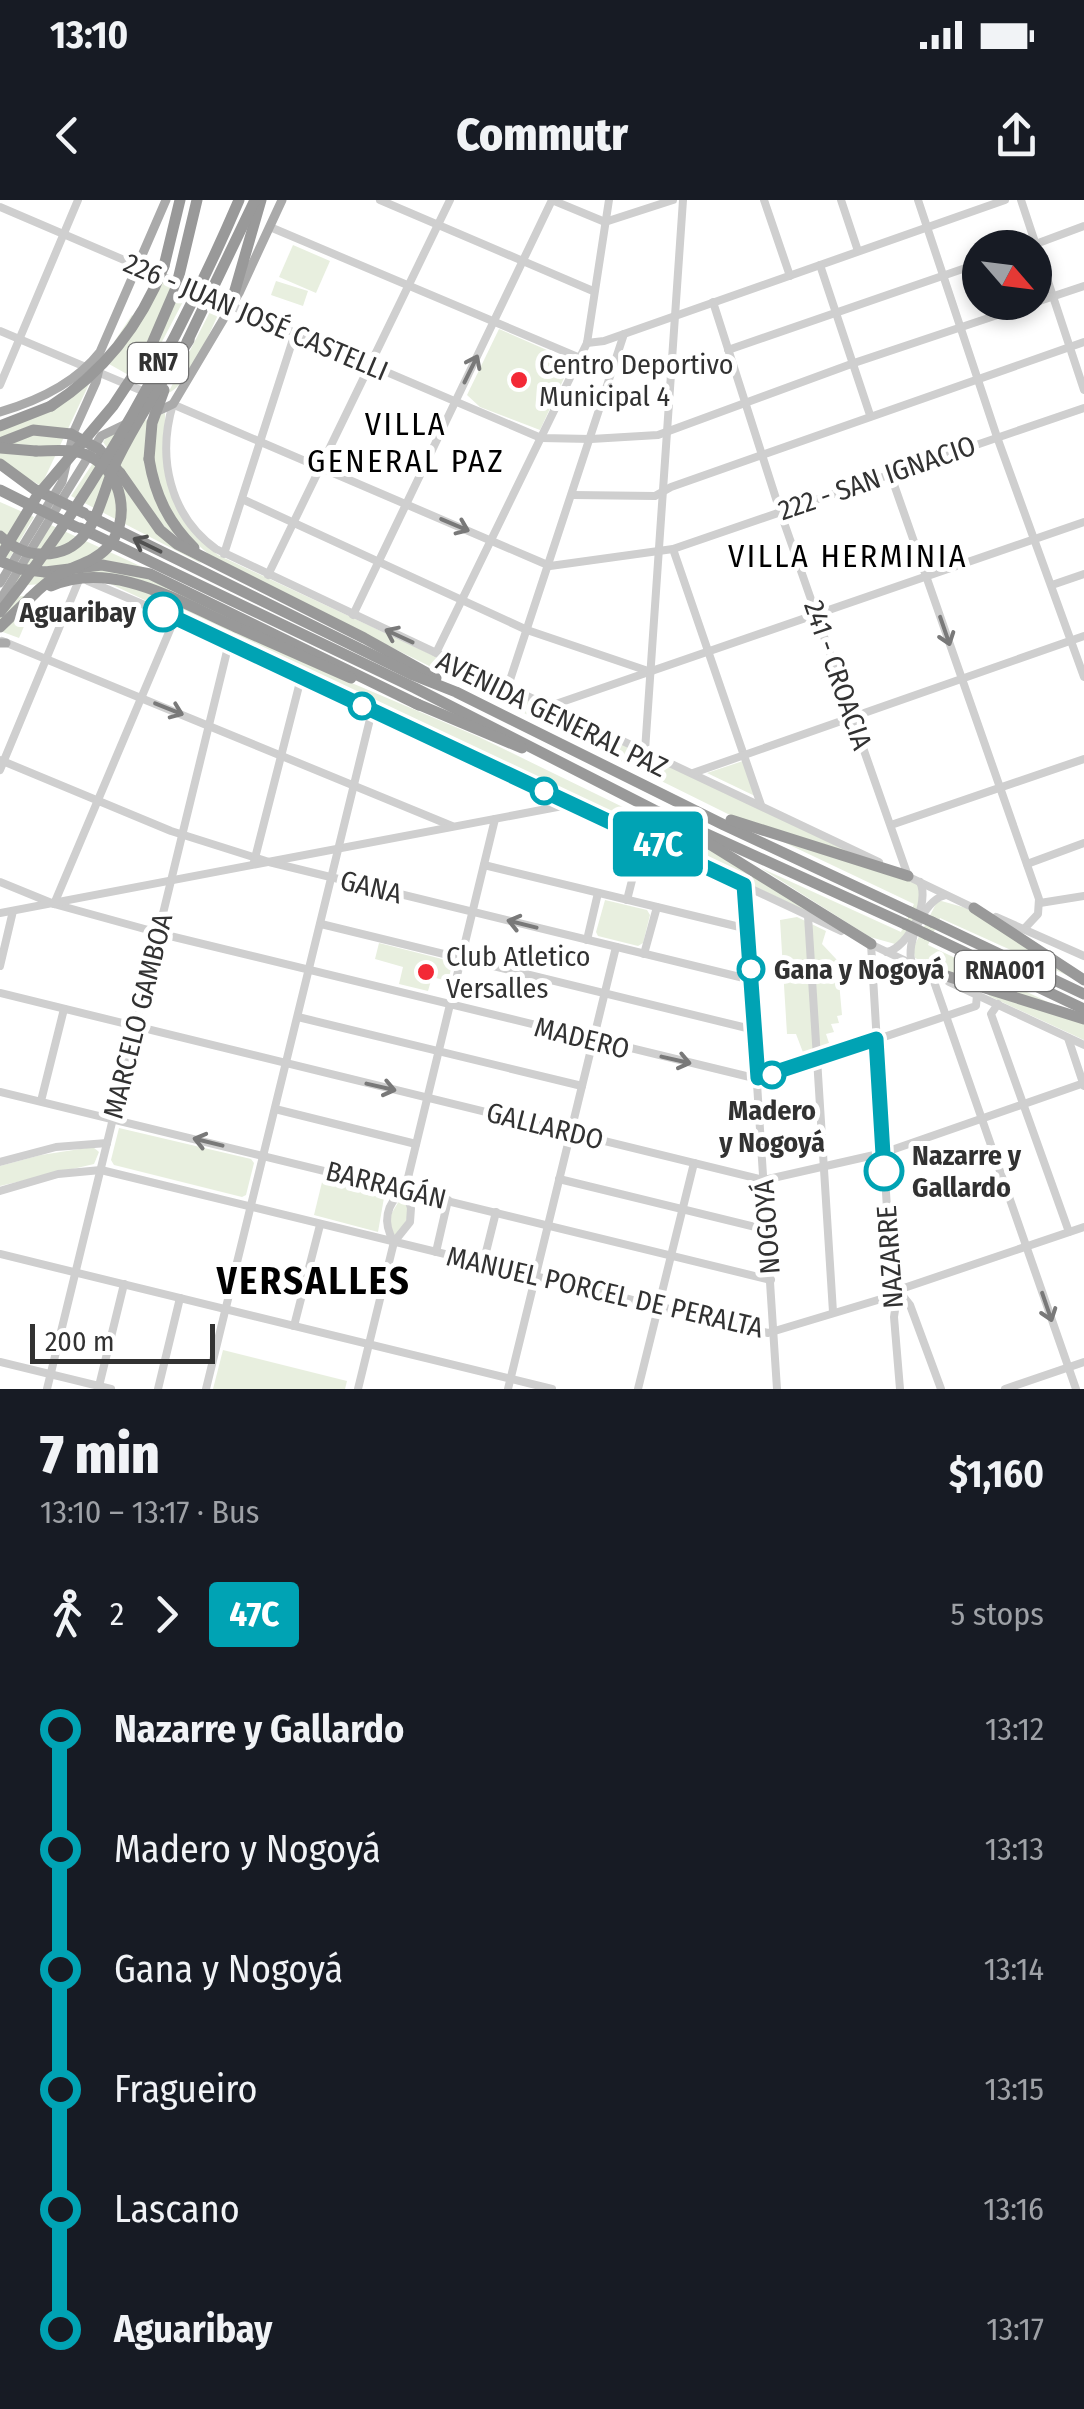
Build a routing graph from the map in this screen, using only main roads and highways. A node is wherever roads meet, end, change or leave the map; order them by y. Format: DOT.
graph roads {
  1 [pos="166,200"];
  2 [pos="180,200"];
  3 [pos="198,200"];
  4 [pos="238,200"];
  5 [pos="258,200"];
  6 [pos="282,200"];
  7 [pos="231,304"];
  8 [pos="189,340"];
  9 [pos="100,352"];
  10 [pos="0,412"];
  11 [pos="4,424"];
  12 [pos="0,446"];
  13 [pos="0,464"];
  14 [pos="0,474"];
  15 [pos="0,494"];
  16 [pos="32,496"];
  17 [pos="71,523"];
  18 [pos="0,536"];
  19 [pos="0,559"];
  20 [pos="208,561"];
  21 [pos="0,583"];
  22 [pos="1,596"];
  23 [pos="30,598"];
  24 [pos="0,612"];
  25 [pos="0,626"];
  26 [pos="456,692"];
  27 [pos="419,704"];
  28 [pos="536,752"];
  29 [pos="667,796"];
  30 [pos="654,810"];
  31 [pos="914,879"];
  32 [pos="974,908"];
  33 [pos="907,918"];
  34 [pos="929,928"];
  35 [pos="871,944"];
  36 [pos="922,969"];
  37 [pos="1084,980"];
  38 [pos="1084,994"];
  39 [pos="1084,1008"];
  40 [pos="1084,1020"];
  1 -- 9 [label="main road"];
  2 -- 11 [label="highway, bridge"];
  3 -- 16 [label="highway, RN7, bridge"];
  4 -- 17 [label="highway, RN7, bridge"];
  5 -- 7 [label="highway"];
  5 -- 8 [label="highway, bridge"];
  6 -- 7 [label="main road"];
  7 -- 22 [label="main road"];
  8 -- 18 [label="highway, bridge"];
  8 -- 20 [label="highway, bridge"];
  9 -- 10 [label="main road"];
  9 -- 21 [label="main road"];
  12 -- 20 [label="highway, bridge"];
  12 -- 23 [label="highway, bridge"];
  13 -- 16 [label="highway"];
  14 -- 16 [label="highway, AVENIDA GENERAL PAZ / RNA001"];
  15 -- 16 [label="highway"];
  16 -- 17 [label="highway, AVENIDA GENERAL PAZ / RNA001, bridge"];
  16 -- 19 [label="highway, bridge"];
  26 -- 16 [label="highway, AVENIDA GENERAL PAZ / RNA001, one-way, bridge"];
  17 -- 24 [label="highway, bridge"];
  17 -- 28 [label="highway, AVENIDA GENERAL PAZ / RNA001"];
  19 -- 27 [label="highway, bridge"];
  20 -- 26 [label="highway"];
  23 -- 25 [label="highway"];
  23 -- 27 [label="highway, bridge"];
  26 -- 29 [label="highway, AVENIDA GENERAL PAZ / RNA001"];
  27 -- 28 [label="highway"];
  28 -- 30 [label="highway, AVENIDA GENERAL PAZ / RNA001"];
  29 -- 31 [label="highway"];
  29 -- 33 [label="highway, AVENIDA GENERAL PAZ / RNA001"];
  30 -- 33 [label="highway, AVENIDA GENERAL PAZ / RNA001"];
  30 -- 35 [label="highway"];
  32 -- 37 [label="highway"];
  33 -- 34 [label="highway, AVENIDA GENERAL PAZ / RNA001, bridge"];
  34 -- 38 [label="highway, AVENIDA GENERAL PAZ / RNA001"];
  34 -- 39 [label="highway, AVENIDA GENERAL PAZ / RNA001"];
  36 -- 40 [label="highway"];
}
